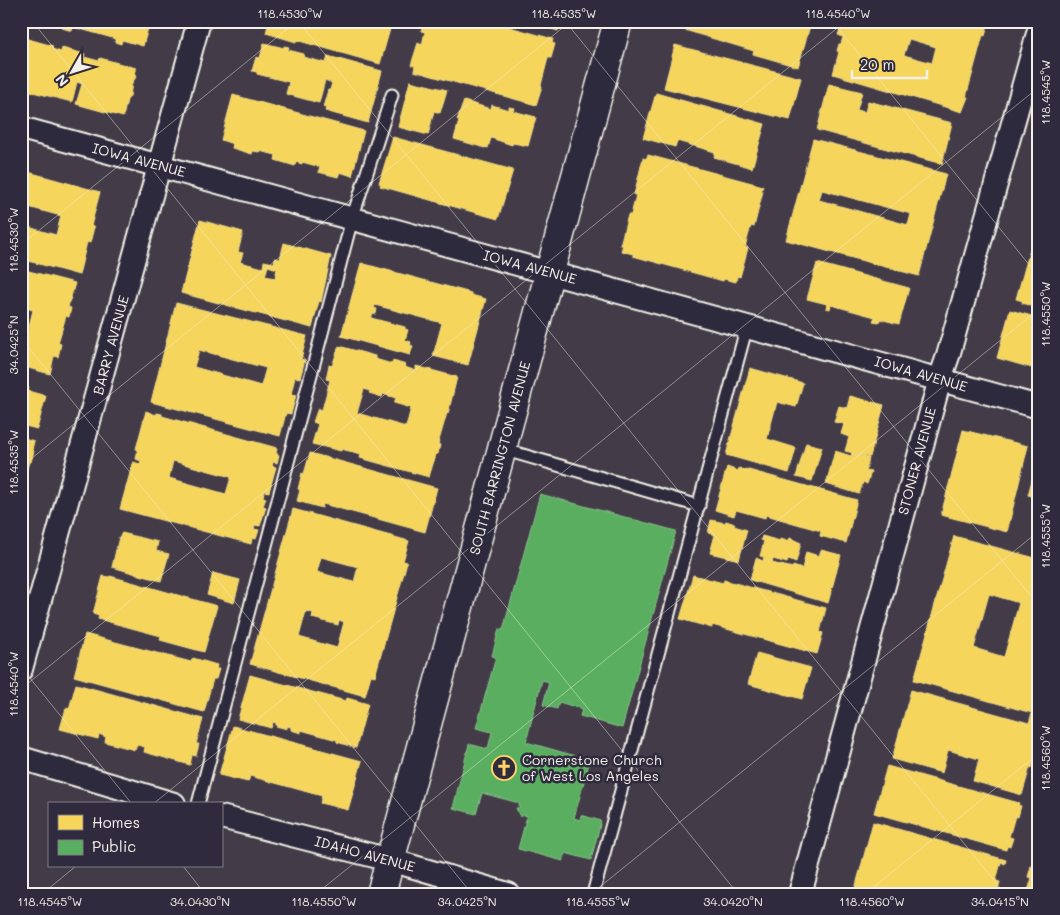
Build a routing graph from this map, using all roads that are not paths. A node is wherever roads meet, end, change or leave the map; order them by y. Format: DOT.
graph roads {
  1 [pos="200,21"];
  2 [pos="618,21"];
  3 [pos="1039,30"];
  4 [pos="392,95"];
  5 [pos="21,128"];
  6 [pos="160,166"];
  7 [pos="352,219"];
  8 [pos="550,273"];
  9 [pos="747,326"];
  10 [pos="940,379"];
  11 [pos="1039,407"];
  12 [pos="502,449"];
  13 [pos="699,506"];
  14 [pos="21,669"];
  15 [pos="21,758"];
  16 [pos="167,802"];
  17 [pos="199,802"];
  18 [pos="222,817"];
  19 [pos="390,860"];
  20 [pos="381,894"];
  21 [pos="508,894"];
  22 [pos="592,894"];
  23 [pos="800,894"];
  1 -- 6 [label="street, BARRY AVENUE"];
  2 -- 8 [label="street, SOUTH BARRINGTON AVENUE"];
  3 -- 10 [label="street, STONER AVENUE"];
  4 -- 7 [label="lane"];
  5 -- 6 [label="street, IOWA AVENUE"];
  6 -- 7 [label="street, IOWA AVENUE"];
  6 -- 14 [label="street, BARRY AVENUE"];
  7 -- 8 [label="street, IOWA AVENUE"];
  7 -- 17 [label="lane"];
  8 -- 9 [label="street, IOWA AVENUE"];
  8 -- 12 [label="street, SOUTH BARRINGTON AVENUE"];
  9 -- 10 [label="street, IOWA AVENUE"];
  9 -- 13 [label="lane"];
  10 -- 11 [label="street, IOWA AVENUE"];
  10 -- 23 [label="street, STONER AVENUE"];
  12 -- 13 [label="lane"];
  12 -- 19 [label="street, SOUTH BARRINGTON AVENUE"];
  13 -- 22 [label="lane"];
  15 -- 16 [label="street"];
  18 -- 19 [label="street, IDAHO AVENUE"];
  19 -- 20 [label="street, SOUTH BARRINGTON AVENUE"];
  19 -- 21 [label="street, IDAHO AVENUE"];
}
